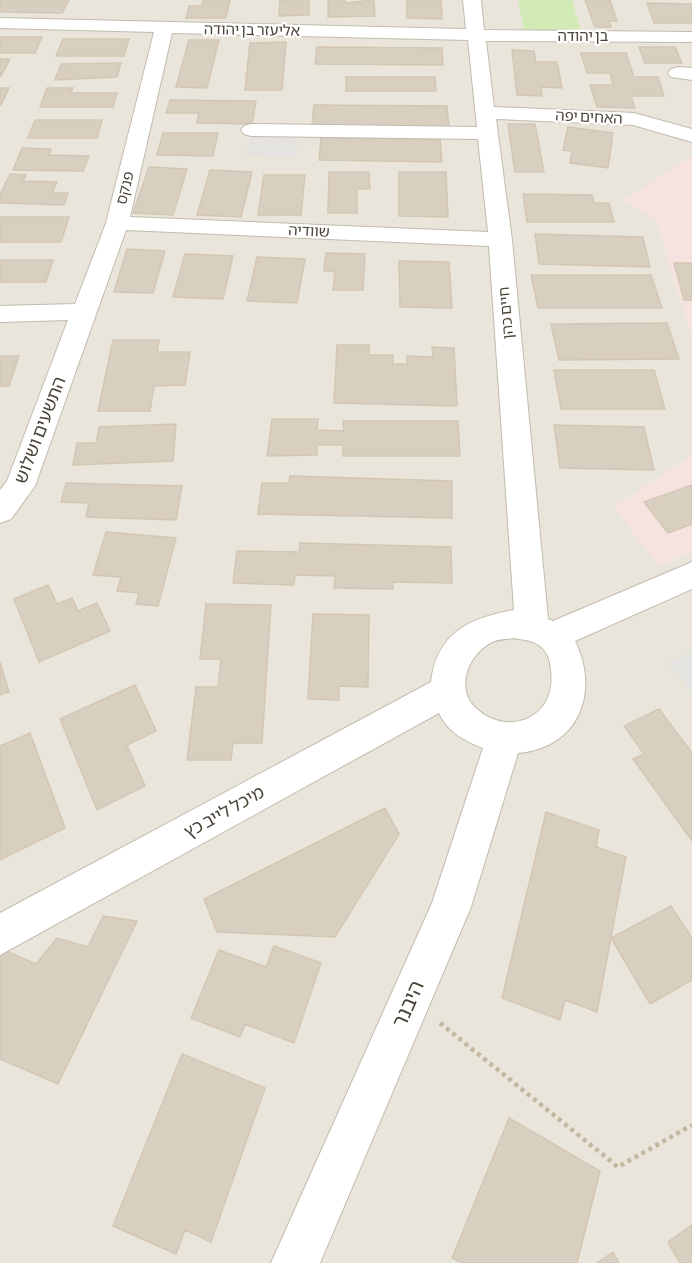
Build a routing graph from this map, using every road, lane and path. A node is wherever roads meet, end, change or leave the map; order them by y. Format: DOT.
graph roads {
  1 [pos="472,0"];
  2 [pos="90,8"];
  3 [pos="260,10"];
  4 [pos="0,23"];
  5 [pos="81,25"];
  6 [pos="164,29"];
  7 [pos="258,29"];
  8 [pos="475,35"];
  9 [pos="692,37"];
  10 [pos="486,123"];
  11 [pos="251,130"];
  12 [pos="692,136"];
  13 [pos="117,223"];
  14 [pos="500,240"];
  15 [pos="85,312"];
  16 [pos="0,314"];
  17 [pos="73,344"];
  18 [pos="0,511"];
  19 [pos="692,575"];
  20 [pos="542,632"];
  21 [pos="449,690"];
  22 [pos="504,739"];
  23 [pos="0,935"];
  24 [pos="410,1000"];
  25 [pos="692,1125"];
  26 [pos="295,1263"];
  1 -- 8 [label="street, חיים כהן"];
  2 -- 5 [label="street"];
  3 -- 7 [label="street"];
  4 -- 5 [label="street, אליעזר בן יהודה"];
  5 -- 6 [label="street, אליעזר בן יהודה"];
  6 -- 7 [label="street, אליעזר בן יהודה"];
  6 -- 13 [label="street, פנקס"];
  7 -- 8 [label="street, אליעזר בן יהודה"];
  8 -- 9 [label="street, בן יהודה"];
  8 -- 10 [label="street, חיים כהן"];
  10 -- 11 [label="street, האחים יפה"];
  10 -- 12 [label="street, האחים יפה"];
  10 -- 14 [label="street, חיים כהן"];
  13 -- 14 [label="street, שוודיה"];
  13 -- 15 [label="street, פנקס"];
  14 -- 20 [label="street, חיים כהן"];
  15 -- 16 [label="street"];
  15 -- 17 [label="street, פנקס"];
  17 -- 18 [label="street, התשעים ושלוש"];
  19 -- 20 [label="street"];
  20 -- 21 [label="street"];
  20 -- 22 [label="street"];
  21 -- 22 [label="street"];
  21 -- 23 [label="street, מיכל לייב כץ"];
  22 -- 24 [label="street, היבנר"];
  24 -- 25 [label="path"];
  24 -- 26 [label="street, היבנר"];
}
